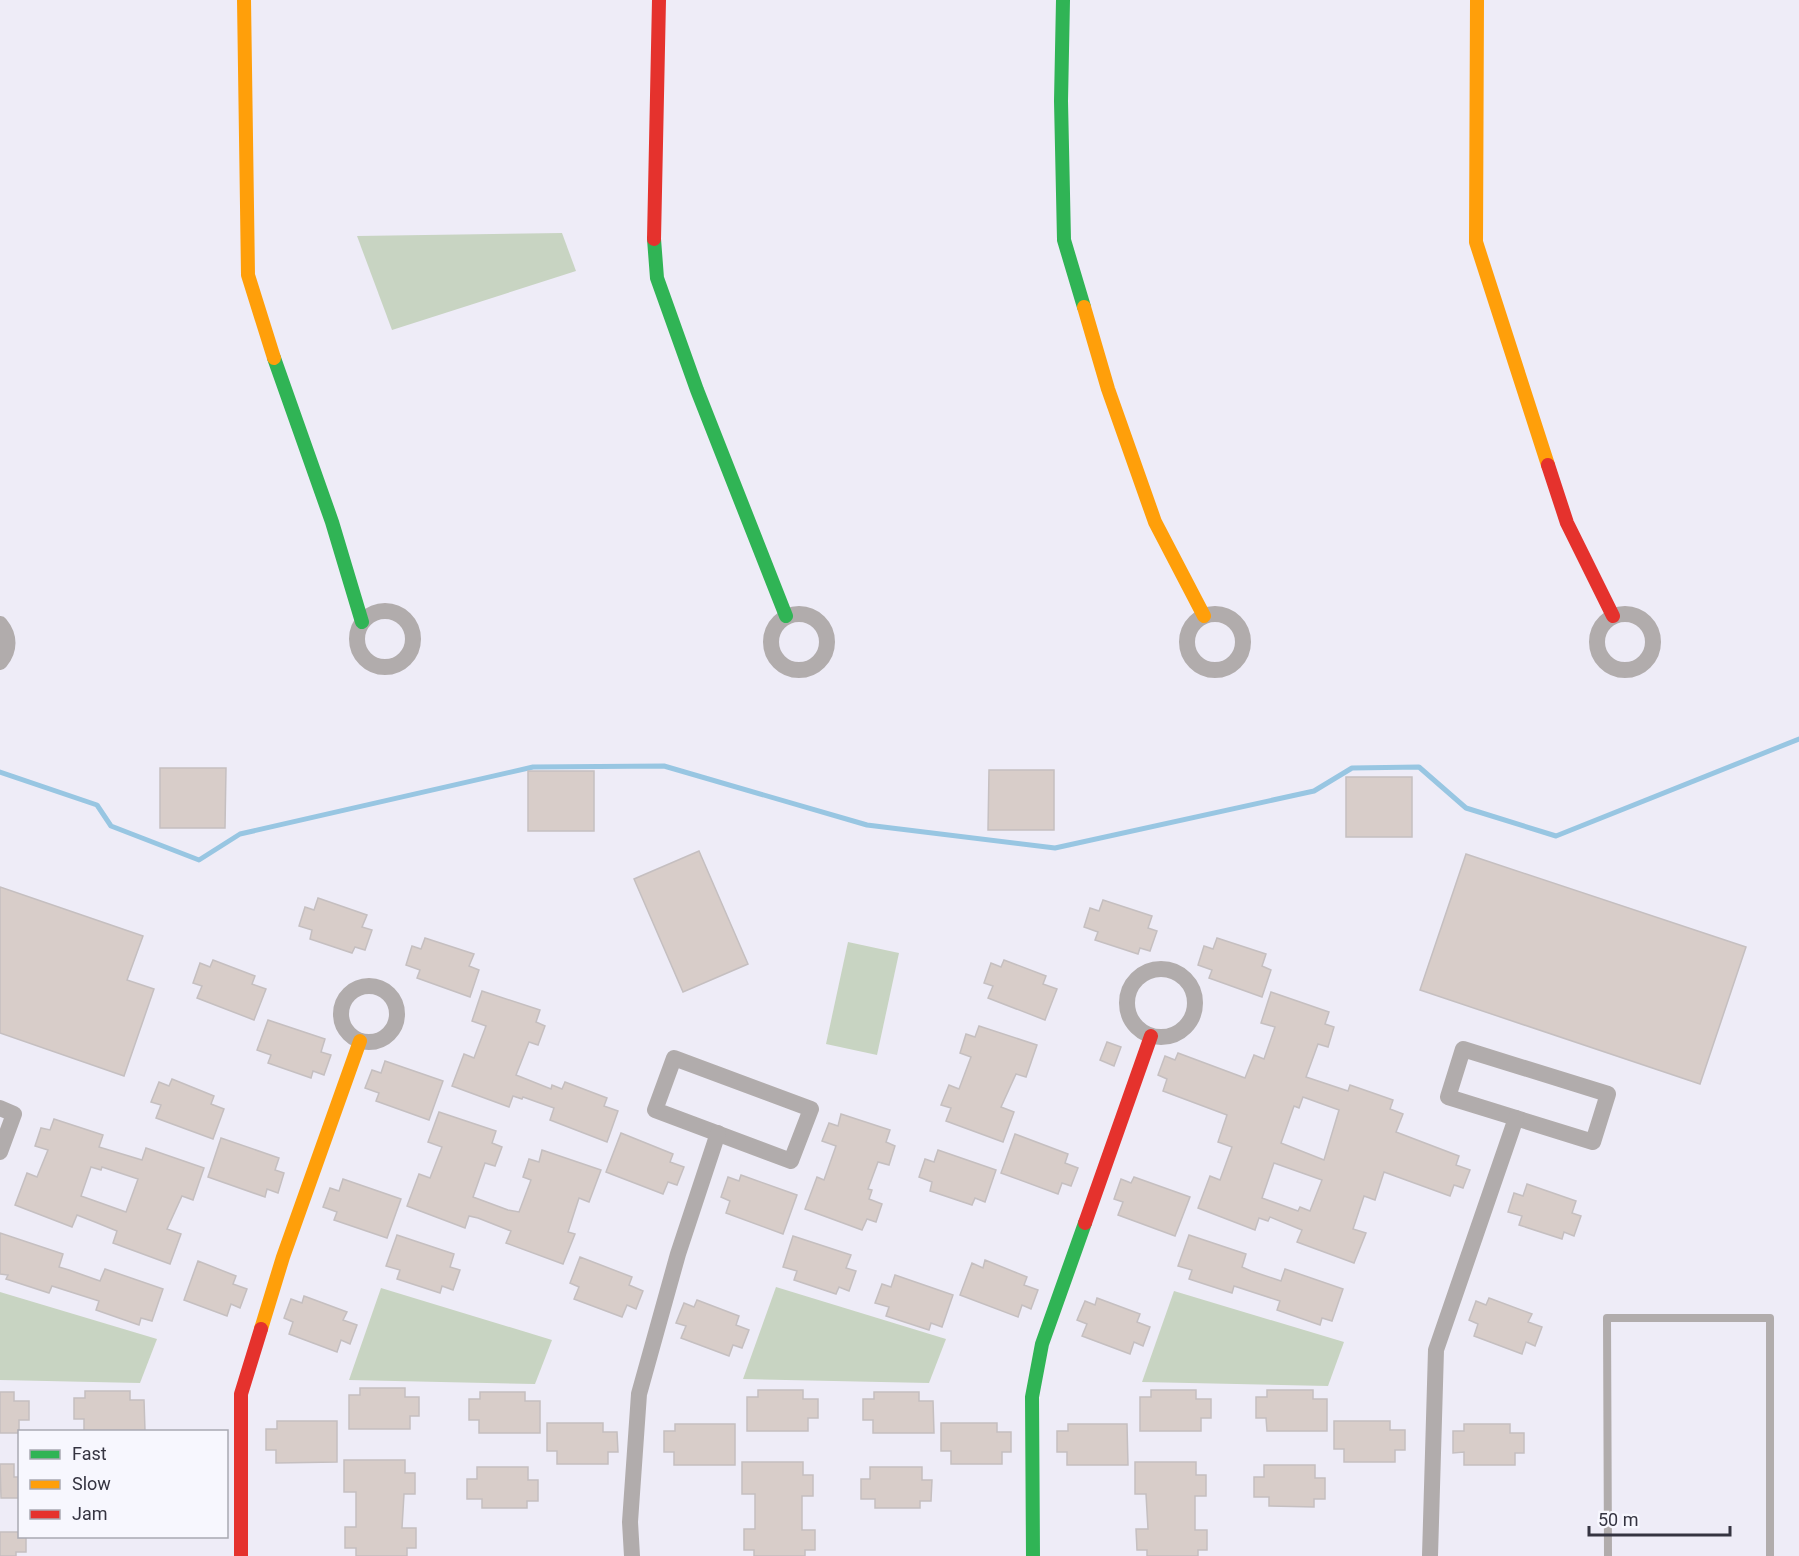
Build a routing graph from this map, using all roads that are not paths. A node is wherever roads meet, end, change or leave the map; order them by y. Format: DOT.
graph roads {
  1 [pos="244,0"];
  2 [pos="659,0"];
  3 [pos="1063,0"];
  4 [pos="1477,0"];
  5 [pos="786,616"];
  6 [pos="1204,616"];
  7 [pos="1613,616"];
  8 [pos="362,622"];
  9 [pos="0,624"];
  10 [pos="0,662"];
  11 [pos="1151,1036"];
  12 [pos="360,1041"];
  13 [pos="0,1108"];
  14 [pos="1516,1118"];
  15 [pos="718,1133"];
  16 [pos="0,1152"];
  17 [pos="241,1556"];
  18 [pos="632,1556"];
  19 [pos="1033,1556"];
  20 [pos="1430,1556"];
  21 [pos="1608,1556"];
  22 [pos="1770,1556"];
  1 -- 8 [label="street"];
  2 -- 5 [label="street"];
  3 -- 6 [label="street"];
  4 -- 7 [label="street"];
  9 -- 10 [label="street"];
  11 -- 11 [label="street"];
  11 -- 19 [label="street"];
  12 -- 17 [label="street"];
  13 -- 16 [label="street"];
  14 -- 14 [label="street"];
  14 -- 20 [label="street"];
  15 -- 15 [label="street"];
  15 -- 18 [label="street"];
  21 -- 22 [label="lane"];
}
